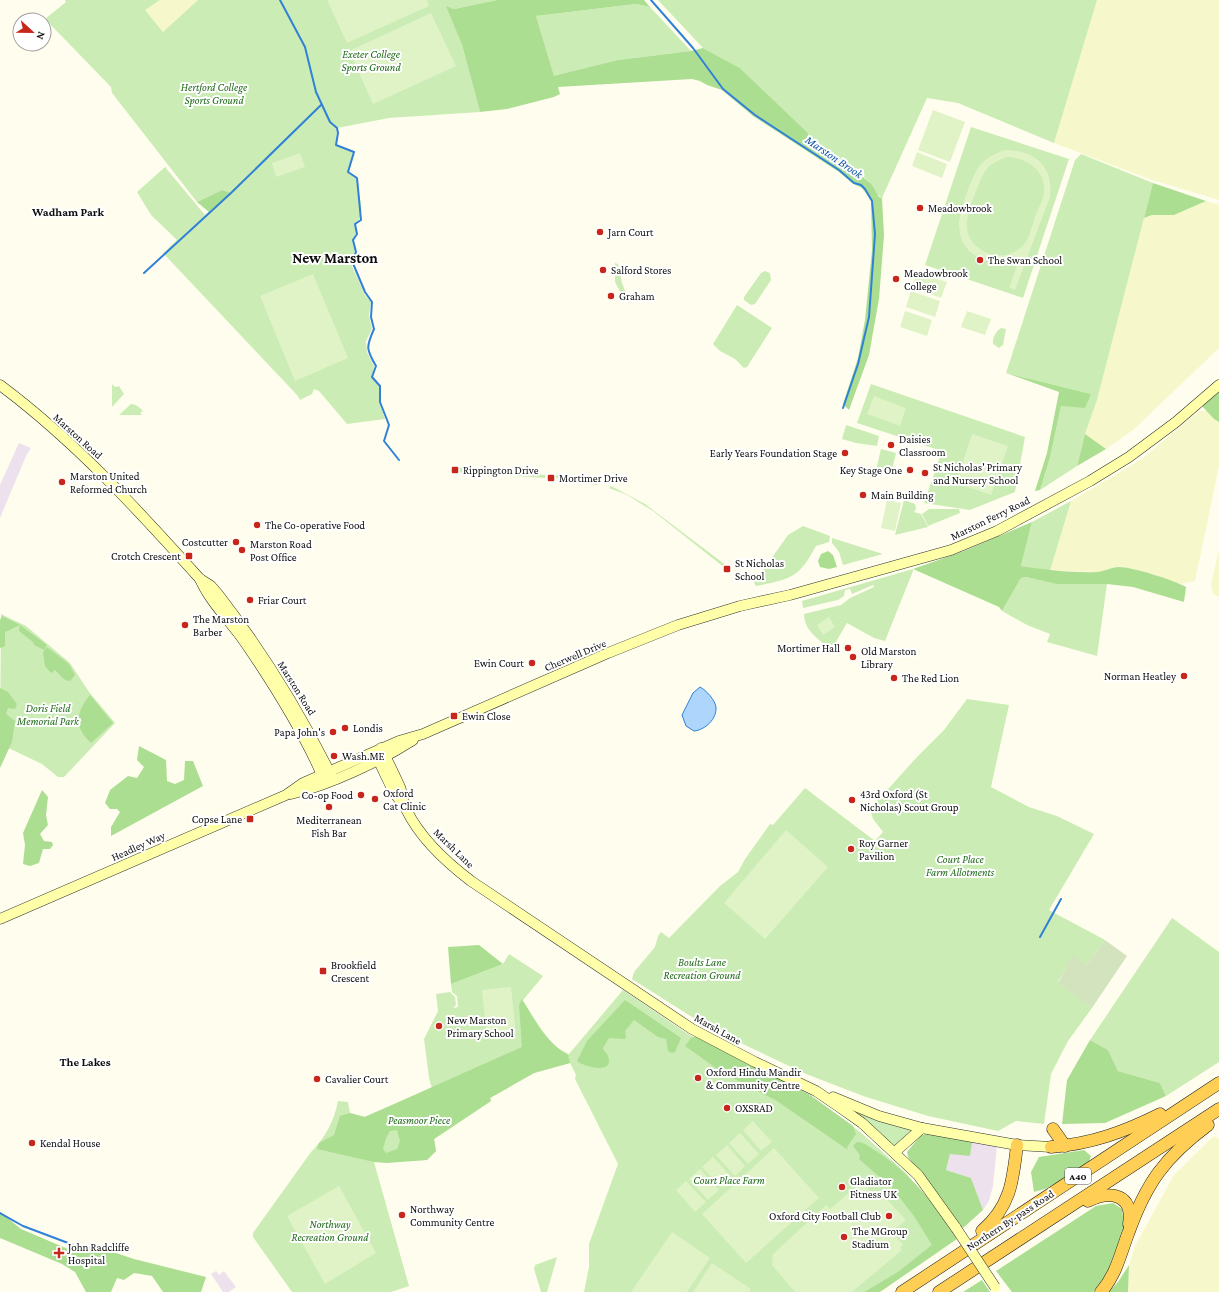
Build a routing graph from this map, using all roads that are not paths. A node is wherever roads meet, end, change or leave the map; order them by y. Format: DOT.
graph roads {
  1 [pos="0,385"];
  2 [pos="1219,385"];
  3 [pos="740,606"];
  4 [pos="423,734"];
  5 [pos="380,754"];
  6 [pos="329,777"];
  7 [pos="0,919"];
  8 [pos="1217,1084"];
  9 [pos="816,1091"];
  10 [pos="1219,1109"];
  11 [pos="1219,1118"];
  12 [pos="922,1128"];
  13 [pos="1053,1130"];
  14 [pos="1017,1145"];
  15 [pos="1065,1146"];
  16 [pos="1051,1147"];
  17 [pos="895,1152"];
  18 [pos="1051,1220"];
  19 [pos="1127,1235"];
  20 [pos="940,1266"];
  21 [pos="997,1289"];
  22 [pos="902,1292"];
  23 [pos="939,1292"];
  24 [pos="1101,1292"];
  1 -- 6 [label="main road, Marston Road"];
  2 -- 3 [label="main road, Marston Ferry Road"];
  3 -- 4 [label="main road, Cherwell Drive"];
  4 -- 5 [label="main road, Cherwell Drive"];
  4 -- 5 [label="main road, Cherwell Drive"];
  5 -- 6 [label="main road, Cherwell Drive"];
  5 -- 9 [label="main road, Marsh Lane"];
  6 -- 7 [label="main road, Headley Way"];
  8 -- 15 [label="highway"];
  8 -- 20 [label="highway, Northern By-pass Road / A40"];
  9 -- 12 [label="main road"];
  9 -- 17 [label="main road, Marsh Lane"];
  10 -- 18 [label="highway, Northern By-pass Road / A40"];
  11 -- 19 [label="highway"];
  12 -- 14 [label="main road"];
  12 -- 17 [label="main road"];
  13 -- 15 [label="highway"];
  14 -- 16 [label="main road"];
  14 -- 20 [label="highway"];
  15 -- 16 [label="highway"];
  17 -- 21 [label="main road, Marsh Lane, bridge"];
  18 -- 19 [label="highway"];
  18 -- 23 [label="highway, Northern By-pass Road / A40"];
  19 -- 24 [label="highway"];
  20 -- 22 [label="highway, Northern By-pass Road / A40"];
}
